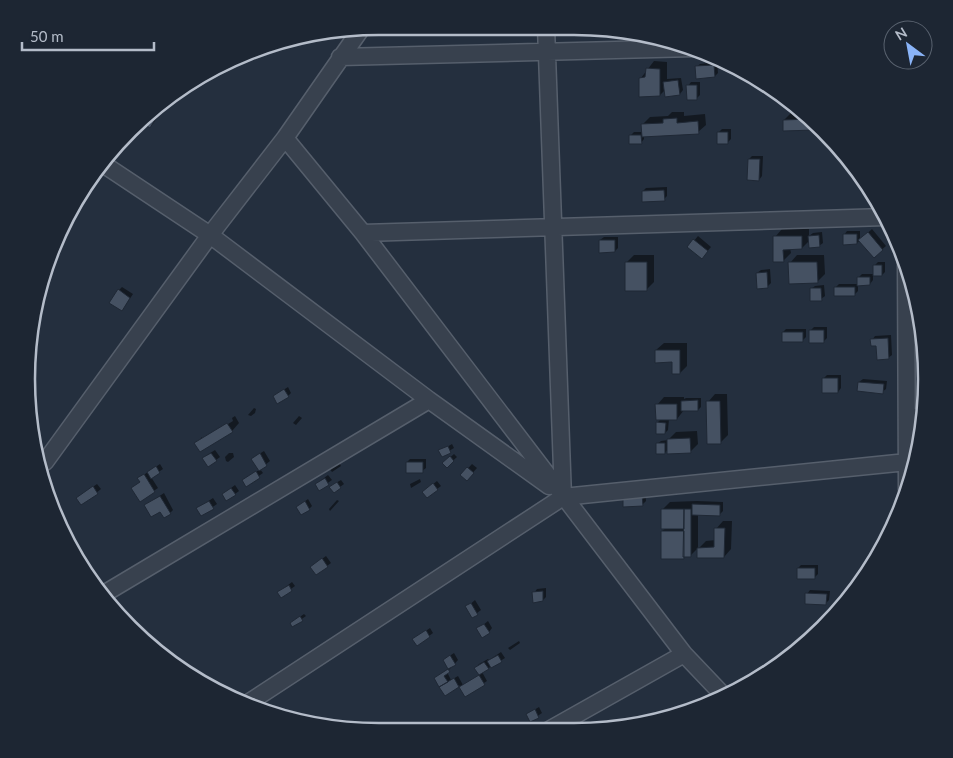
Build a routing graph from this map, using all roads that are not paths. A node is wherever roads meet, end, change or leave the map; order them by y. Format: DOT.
graph roads {
  1 [pos="547,35"];
  2 [pos="355,36"];
  3 [pos="669,49"];
  4 [pos="548,51"];
  5 [pos="340,56"];
  6 [pos="285,138"];
  7 [pos="108,167"];
  8 [pos="878,217"];
  9 [pos="552,226"];
  10 [pos="363,233"];
  11 [pos="210,235"];
  12 [pos="906,291"];
  13 [pos="429,400"];
  14 [pos="916,417"];
  15 [pos="907,418"];
  16 [pos="45,462"];
  17 [pos="907,462"];
  18 [pos="563,497"];
  19 [pos="108,591"];
  20 [pos="684,654"];
  21 [pos="719,691"];
  22 [pos="253,699"];
  23 [pos="562,723"];
  1 -- 4 [label="street"];
  2 -- 5 [label="street"];
  3 -- 4 [label="street"];
  4 -- 5 [label="street"];
  4 -- 9 [label="street"];
  5 -- 6 [label="street"];
  6 -- 10 [label="street"];
  6 -- 11 [label="street"];
  7 -- 11 [label="street"];
  8 -- 9 [label="street"];
  9 -- 10 [label="street"];
  9 -- 18 [label="street"];
  10 -- 18 [label="street"];
  11 -- 13 [label="street"];
  11 -- 16 [label="street"];
  12 -- 15 [label="street"];
  13 -- 18 [label="street"];
  13 -- 19 [label="street"];
  14 -- 15 [label="street"];
  15 -- 17 [label="street"];
  17 -- 18 [label="street"];
  18 -- 20 [label="street"];
  18 -- 22 [label="street"];
  20 -- 21 [label="street"];
  20 -- 23 [label="street"];
}
